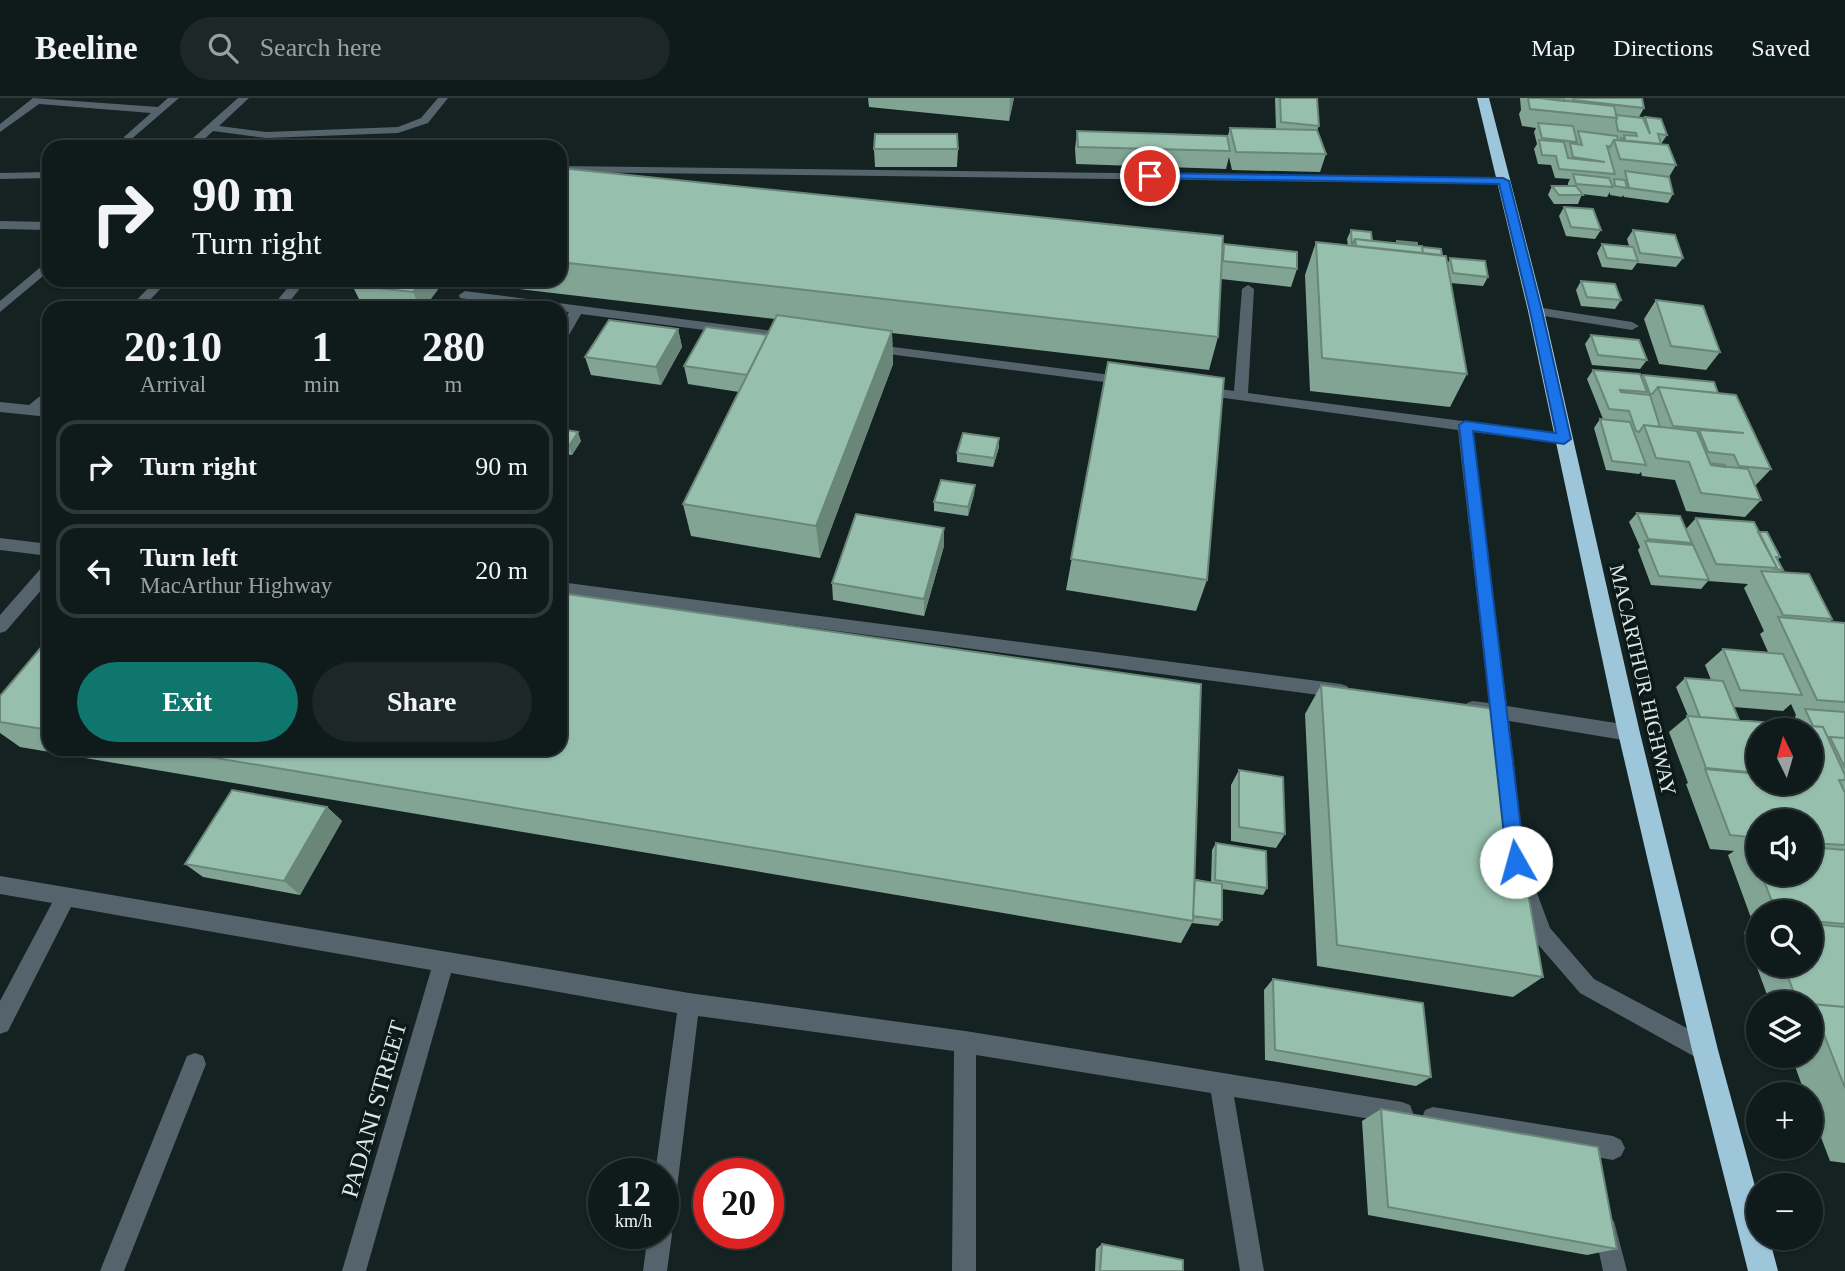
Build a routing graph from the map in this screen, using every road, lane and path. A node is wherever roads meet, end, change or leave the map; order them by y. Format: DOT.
graph roads {
  1 [pos="174,98"];
  2 [pos="244,98"];
  3 [pos="443,98"];
  4 [pos="1483,98"];
  5 [pos="38,99"];
  6 [pos="159,110"];
  7 [pos="211,128"];
  8 [pos="0,129"];
  9 [pos="128,139"];
  10 [pos="197,140"];
  11 [pos="567,169"];
  12 [pos="42,175"];
  13 [pos="0,176"];
  14 [pos="1503,181"];
  15 [pos="0,225"];
  16 [pos="42,226"];
  17 [pos="42,270"];
  18 [pos="156,287"];
  19 [pos="296,287"];
  20 [pos="1248,289"];
  21 [pos="465,295"];
  22 [pos="142,301"];
  23 [pos="283,301"];
  24 [pos="513,301"];
  25 [pos="0,308"];
  26 [pos="567,308"];
  27 [pos="577,309"];
  28 [pos="1536,311"];
  29 [pos="1632,326"];
  30 [pos="567,327"];
  31 [pos="799,338"];
  32 [pos="854,346"];
  33 [pos="1144,384"];
  34 [pos="1186,389"];
  35 [pos="1241,396"];
  36 [pos="42,401"];
  37 [pos="0,407"];
  38 [pos="32,411"];
  39 [pos="42,412"];
  40 [pos="1465,425"];
  41 [pos="1564,439"];
  42 [pos="0,544"];
  43 [pos="42,549"];
  44 [pos="42,578"];
  45 [pos="567,589"];
  46 [pos="0,626"];
  47 [pos="1361,694"];
  48 [pos="1457,706"];
  49 [pos="1499,712"];
  50 [pos="1629,733"];
  51 [pos="1508,794"];
  52 [pos="1516,862"];
  53 [pos="0,885"];
  54 [pos="66,897"];
  55 [pos="444,962"];
  56 [pos="689,1004"];
  57 [pos="0,1023"];
  58 [pos="965,1042"];
  59 [pos="1705,1050"];
  60 [pos="195,1064"];
  61 [pos="1221,1084"];
  62 [pos="1587,1143"];
  63 [pos="1613,1148"];
  64 [pos="669,1158"];
  65 [pos="1592,1169"];
  66 [pos="1601,1207"];
  67 [pos="658,1249"];
  68 [pos="111,1271"];
  69 [pos="354,1271"];
  70 [pos="655,1271"];
  71 [pos="964,1271"];
  72 [pos="1252,1271"];
  73 [pos="1615,1271"];
  74 [pos="1763,1271"];
  1 -- 6 [label="street"];
  2 -- 7 [label="street"];
  3 -- 7 [label="street"];
  4 -- 14 [label="highway, MACARTHUR HIGHWAY"];
  5 -- 6 [label="street"];
  5 -- 8 [label="street"];
  6 -- 9 [label="street"];
  7 -- 10 [label="street"];
  11 -- 14 [label="street"];
  12 -- 13 [label="street"];
  14 -- 28 [label="highway, MACARTHUR HIGHWAY"];
  15 -- 16 [label="street"];
  17 -- 25 [label="street"];
  18 -- 22 [label="street"];
  19 -- 23 [label="street"];
  20 -- 35 [label="street"];
  21 -- 24 [label="street"];
  26 -- 27 [label="street"];
  27 -- 30 [label="street"];
  27 -- 31 [label="street"];
  28 -- 29 [label="street"];
  28 -- 41 [label="highway, MACARTHUR HIGHWAY"];
  32 -- 33 [label="street"];
  34 -- 35 [label="street"];
  35 -- 40 [label="street"];
  36 -- 38 [label="street"];
  37 -- 38 [label="street"];
  38 -- 39 [label="street"];
  40 -- 41 [label="street"];
  40 -- 49 [label="street"];
  41 -- 50 [label="highway, MACARTHUR HIGHWAY"];
  42 -- 43 [label="street"];
  44 -- 46 [label="street"];
  45 -- 47 [label="street"];
  48 -- 49 [label="street"];
  49 -- 50 [label="street"];
  49 -- 51 [label="street"];
  50 -- 59 [label="highway, MACARTHUR HIGHWAY"];
  52 -- 59 [label="street"];
  53 -- 54 [label="street"];
  54 -- 55 [label="street"];
  54 -- 57 [label="street"];
  55 -- 56 [label="street"];
  55 -- 69 [label="street, PADANI STREET"];
  56 -- 58 [label="street"];
  56 -- 64 [label="street"];
  58 -- 61 [label="street"];
  58 -- 71 [label="street"];
  59 -- 74 [label="highway, MACARTHUR HIGHWAY"];
  60 -- 68 [label="street"];
  61 -- 62 [label="street"];
  61 -- 72 [label="street"];
  62 -- 63 [label="street"];
  62 -- 65 [label="street"];
  66 -- 73 [label="street"];
  67 -- 70 [label="street"];
}
